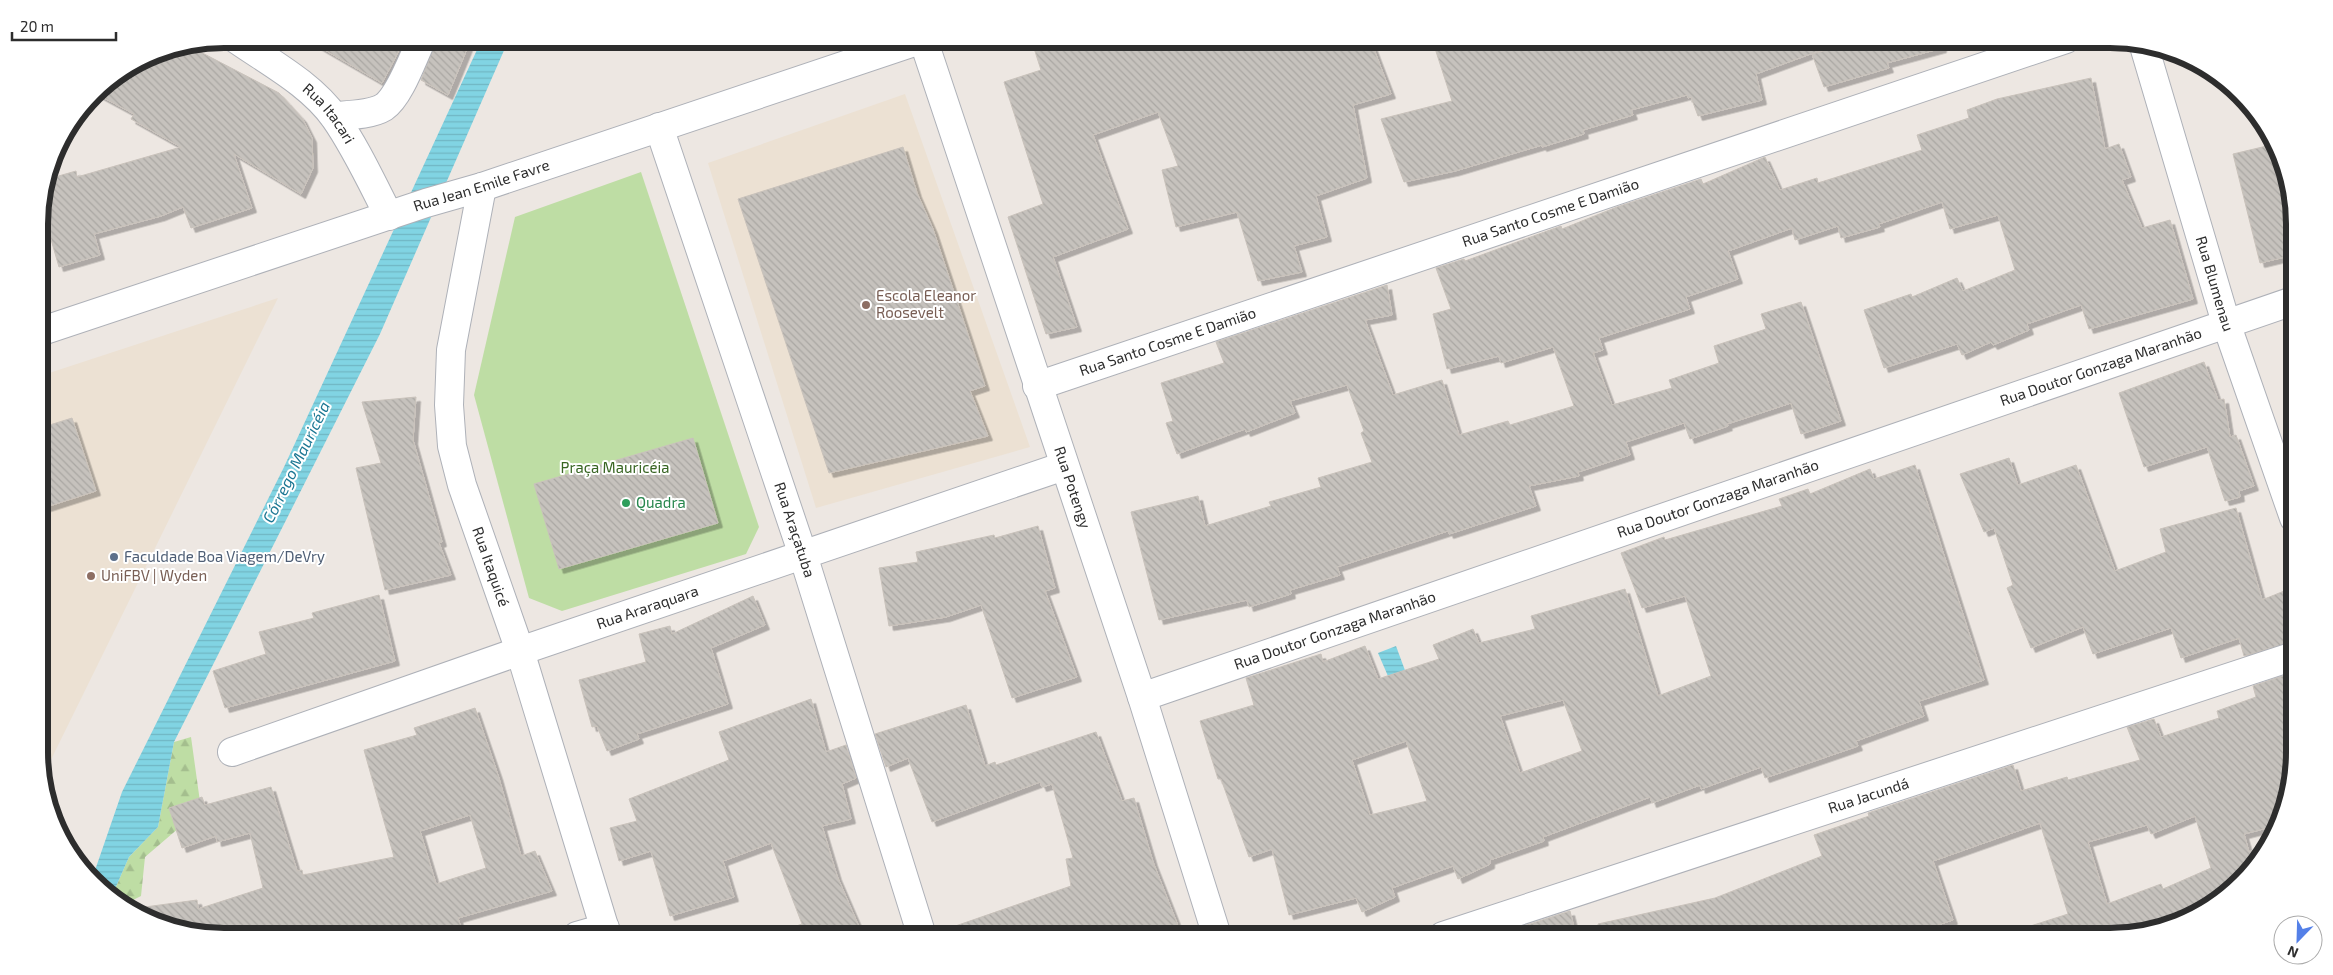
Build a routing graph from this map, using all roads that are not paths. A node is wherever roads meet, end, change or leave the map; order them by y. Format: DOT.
graph roads {
  1 [pos="249,48"];
  2 [pos="418,48"];
  3 [pos="896,48"];
  4 [pos="926,48"];
  5 [pos="2039,48"];
  6 [pos="2146,51"];
  7 [pos="334,116"];
  8 [pos="658,127"];
  9 [pos="482,187"];
  10 [pos="406,210"];
  11 [pos="2286,303"];
  12 [pos="2226,323"];
  13 [pos="48,329"];
  14 [pos="1037,386"];
  15 [pos="1064,466"];
  16 [pos="2286,495"];
  17 [pos="803,555"];
  18 [pos="520,651"];
  19 [pos="2286,659"];
  20 [pos="1142,697"];
  21 [pos="232,752"];
  22 [pos="1214,927"];
  23 [pos="1469,927"];
  24 [pos="605,928"];
  25 [pos="919,928"];
  1 -- 7 [label="street, Rua Itacari"];
  2 -- 7 [label="street"];
  3 -- 8 [label="street, Rua Jean Emile Favre"];
  4 -- 14 [label="street, Rua Potengy"];
  5 -- 14 [label="street, Rua Santo Cosme E Damião"];
  6 -- 12 [label="street, Rua Blumenau"];
  7 -- 10 [label="street, Rua Itacari"];
  8 -- 9 [label="street, Rua Jean Emile Favre"];
  8 -- 17 [label="street, Rua Araçatuba"];
  9 -- 10 [label="street, Rua Jean Emile Favre"];
  9 -- 18 [label="street, Rua Itaquicé"];
  10 -- 13 [label="street, Rua Jean Emile Favre"];
  11 -- 12 [label="street, Rua Doutor Gonzaga Maranhão"];
  12 -- 16 [label="street, Rua Blumenau"];
  12 -- 20 [label="street, Rua Doutor Gonzaga Maranhão"];
  14 -- 15 [label="street, Rua Potengy"];
  15 -- 17 [label="street, Rua Araraquara"];
  15 -- 20 [label="street, Rua Potengy"];
  17 -- 18 [label="street, Rua Araraquara"];
  17 -- 25 [label="street, Rua Araçatuba"];
  18 -- 21 [label="street, Rua Araraquara"];
  18 -- 24 [label="street, Rua Itaquicé"];
  19 -- 23 [label="street, Rua Jacundá"];
  20 -- 22 [label="street, Rua Potengy"];
}
